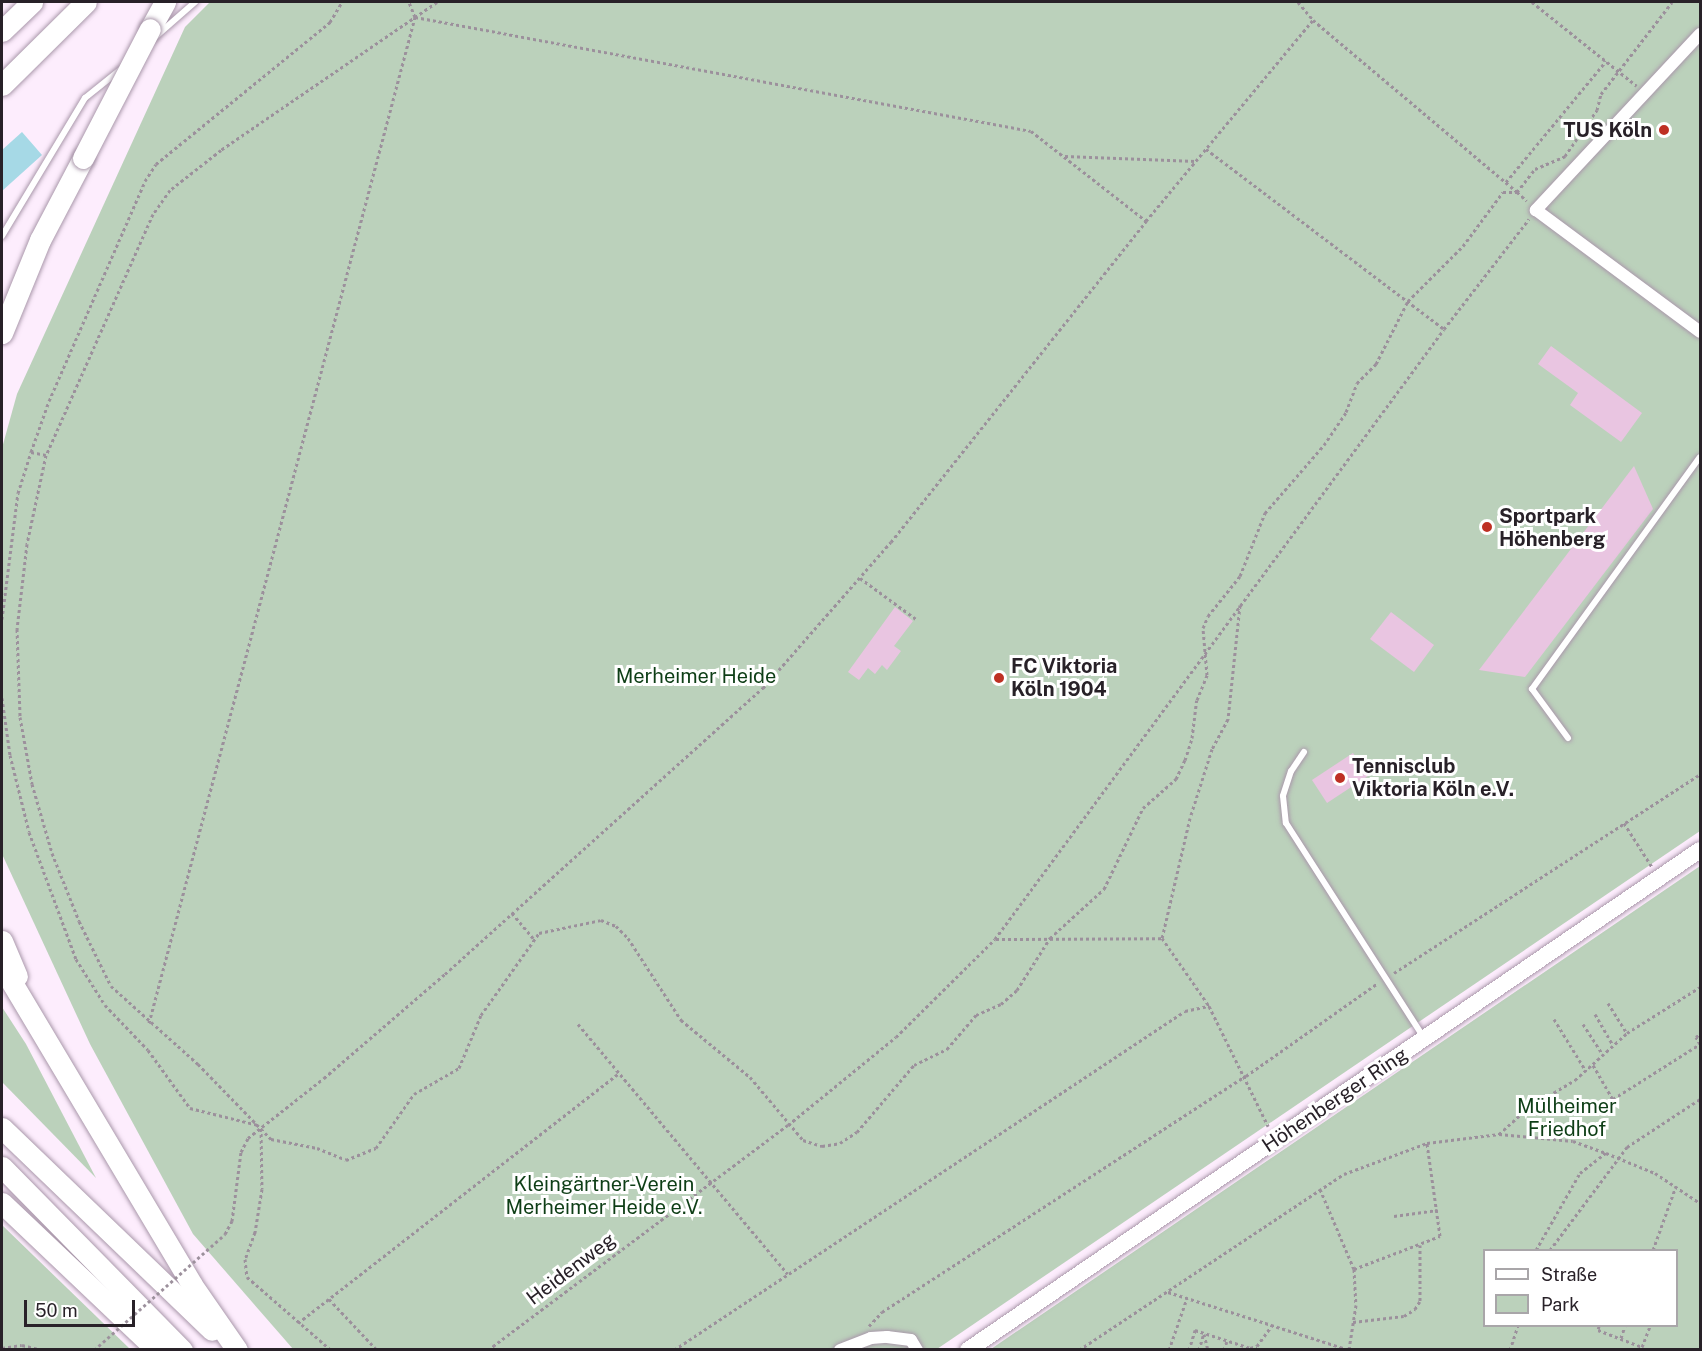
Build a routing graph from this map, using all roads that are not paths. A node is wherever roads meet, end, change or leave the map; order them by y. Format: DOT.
graph roads {
  1 [pos="32,2"];
  2 [pos="86,2"];
  3 [pos="165,2"];
  4 [pos="195,2"];
  5 [pos="2,32"];
  6 [pos="1701,34"];
  7 [pos="2,85"];
  8 [pos="2,236"];
  9 [pos="40,240"];
  10 [pos="2,298"];
  11 [pos="1701,332"];
  12 [pos="2,333"];
  13 [pos="1701,457"];
  14 [pos="1568,738"];
  15 [pos="1304,752"];
  16 [pos="1701,850"];
  17 [pos="2,941"];
  18 [pos="2,966"];
  19 [pos="39,1023"];
  20 [pos="1425,1039"];
  21 [pos="2,1128"];
  22 [pos="2,1167"];
  23 [pos="2,1203"];
  24 [pos="845,1347"];
  25 [pos="157,1350"];
  26 [pos="182,1350"];
  27 [pos="232,1350"];
  28 [pos="237,1350"];
  29 [pos="917,1350"];
  30 [pos="968,1350"];
  1 -- 5 [label="highway"];
  2 -- 7 [label="highway"];
  3 -- 9 [label="highway, bridge"];
  4 -- 8 [label="lane"];
  6 -- 11 [label="street"];
  9 -- 10 [label="highway"];
  9 -- 12 [label="highway"];
  13 -- 14 [label="lane"];
  15 -- 20 [label="lane"];
  16 -- 20 [label="street, Höhenberger Ring"];
  17 -- 19 [label="highway"];
  18 -- 19 [label="highway"];
  19 -- 28 [label="highway"];
  20 -- 30 [label="street, Höhenberger Ring"];
  21 -- 27 [label="highway"];
  22 -- 26 [label="highway"];
  23 -- 25 [label="highway"];
  24 -- 29 [label="street"];
}
